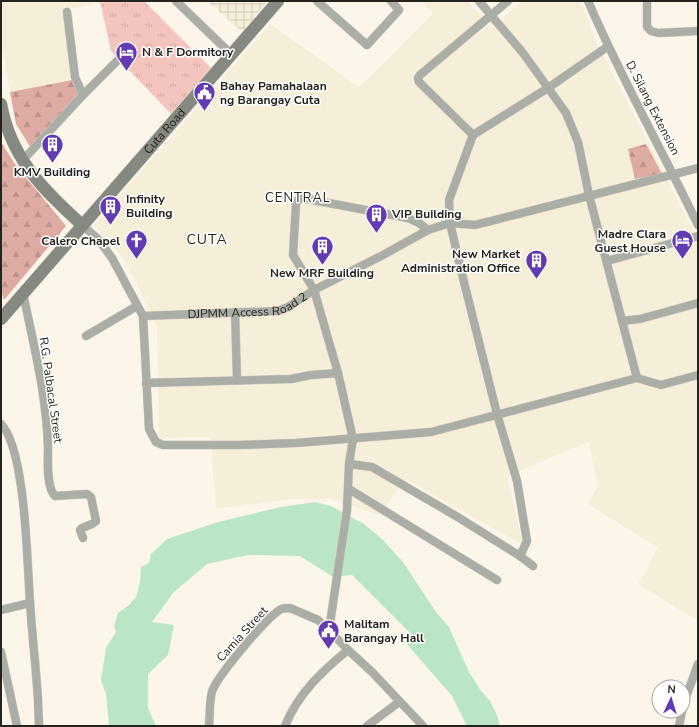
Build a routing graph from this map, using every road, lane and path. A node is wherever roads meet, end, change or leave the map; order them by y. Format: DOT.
graph roads {
  1 [pos="176,1"];
  2 [pos="278,1"];
  3 [pos="317,1"];
  4 [pos="391,1"];
  5 [pos="479,1"];
  6 [pos="508,1"];
  7 [pos="588,1"];
  8 [pos="647,1"];
  9 [pos="67,12"];
  10 [pos="491,16"];
  11 [pos="698,31"];
  12 [pos="607,47"];
  13 [pos="232,55"];
  14 [pos="120,58"];
  15 [pos="548,88"];
  16 [pos="83,95"];
  17 [pos="1,104"];
  18 [pos="472,135"];
  19 [pos="22,161"];
  20 [pos="698,168"];
  21 [pos="674,175"];
  22 [pos="589,195"];
  23 [pos="450,223"];
  24 [pos="82,225"];
  25 [pos="698,225"];
  26 [pos="428,230"];
  27 [pos="698,236"];
  28 [pos="606,261"];
  29 [pos="314,290"];
  30 [pos="23,293"];
  31 [pos="698,303"];
  32 [pos="137,306"];
  33 [pos="235,312"];
  34 [pos="2,313"];
  35 [pos="143,316"];
  36 [pos="622,321"];
  37 [pos="86,336"];
  38 [pos="338,373"];
  39 [pos="698,375"];
  40 [pos="637,378"];
  41 [pos="237,380"];
  42 [pos="146,383"];
  43 [pos="497,414"];
  44 [pos="1,424"];
  45 [pos="353,439"];
  46 [pos="349,464"];
  47 [pos="349,489"];
  48 [pos="84,538"];
  49 [pos="520,556"];
  50 [pos="533,566"];
  51 [pos="498,580"];
  52 [pos="30,603"];
  53 [pos="1,610"];
  54 [pos="329,630"];
  55 [pos="348,650"];
  56 [pos="1,652"];
  57 [pos="698,664"];
  58 [pos="691,683"];
  59 [pos="400,702"];
  60 [pos="16,726"];
  61 [pos="39,726"];
  62 [pos="209,726"];
  63 [pos="284,726"];
  64 [pos="367,726"];
  65 [pos="423,726"];
  1 -- 13 [label="street"];
  2 -- 13 [label="street, Cuta Road"];
  3 -- 4 [label="street"];
  5 -- 10 [label="street"];
  6 -- 10 [label="street"];
  7 -- 12 [label="street, D. Silang Extension"];
  8 -- 11 [label="street"];
  9 -- 16 [label="street"];
  10 -- 15 [label="street"];
  10 -- 18 [label="street"];
  12 -- 15 [label="street"];
  12 -- 21 [label="street, D. Silang Extension"];
  13 -- 24 [label="street, Cuta Road"];
  14 -- 16 [label="street"];
  15 -- 18 [label="street"];
  15 -- 22 [label="street"];
  16 -- 19 [label="street"];
  17 -- 19 [label="street"];
  18 -- 23 [label="street"];
  19 -- 24 [label="street"];
  20 -- 21 [label="street, DJPMM Access Road 2"];
  21 -- 22 [label="street, DJPMM Access Road 2"];
  21 -- 25 [label="street, D. Silang Extension"];
  22 -- 23 [label="street, DJPMM Access Road 2"];
  22 -- 28 [label="street"];
  23 -- 26 [label="street, DJPMM Access Road 2"];
  23 -- 43 [label="street"];
  24 -- 30 [label="street, Cuta Road"];
  24 -- 32 [label="street"];
  26 -- 29 [label="street, DJPMM Access Road 2"];
  26 -- 29 [label="street"];
  27 -- 28 [label="street"];
  28 -- 36 [label="street"];
  29 -- 33 [label="street, DJPMM Access Road 2"];
  29 -- 38 [label="street"];
  30 -- 34 [label="street, Cuta Road"];
  30 -- 48 [label="street, R.G. Palbacal Street"];
  31 -- 36 [label="street"];
  32 -- 35 [label="street"];
  32 -- 37 [label="street"];
  33 -- 35 [label="street, DJPMM Access Road 2"];
  33 -- 41 [label="street"];
  35 -- 42 [label="street"];
  36 -- 40 [label="street"];
  38 -- 41 [label="street"];
  38 -- 45 [label="street"];
  39 -- 40 [label="street"];
  40 -- 43 [label="street"];
  41 -- 42 [label="street"];
  42 -- 45 [label="street"];
  43 -- 45 [label="street"];
  43 -- 49 [label="street"];
  44 -- 52 [label="street"];
  45 -- 46 [label="street"];
  46 -- 47 [label="street"];
  46 -- 49 [label="street"];
  47 -- 51 [label="street"];
  47 -- 54 [label="street"];
  49 -- 50 [label="street"];
  52 -- 53 [label="street"];
  52 -- 61 [label="street"];
  54 -- 55 [label="street, Camia Street"];
  54 -- 62 [label="street, Camia Street"];
  55 -- 59 [label="street, Camia Street"];
  55 -- 63 [label="street"];
  56 -- 60 [label="street"];
  57 -- 58 [label="street"];
  59 -- 64 [label="street"];
  59 -- 65 [label="street, Camia Street"];
}
